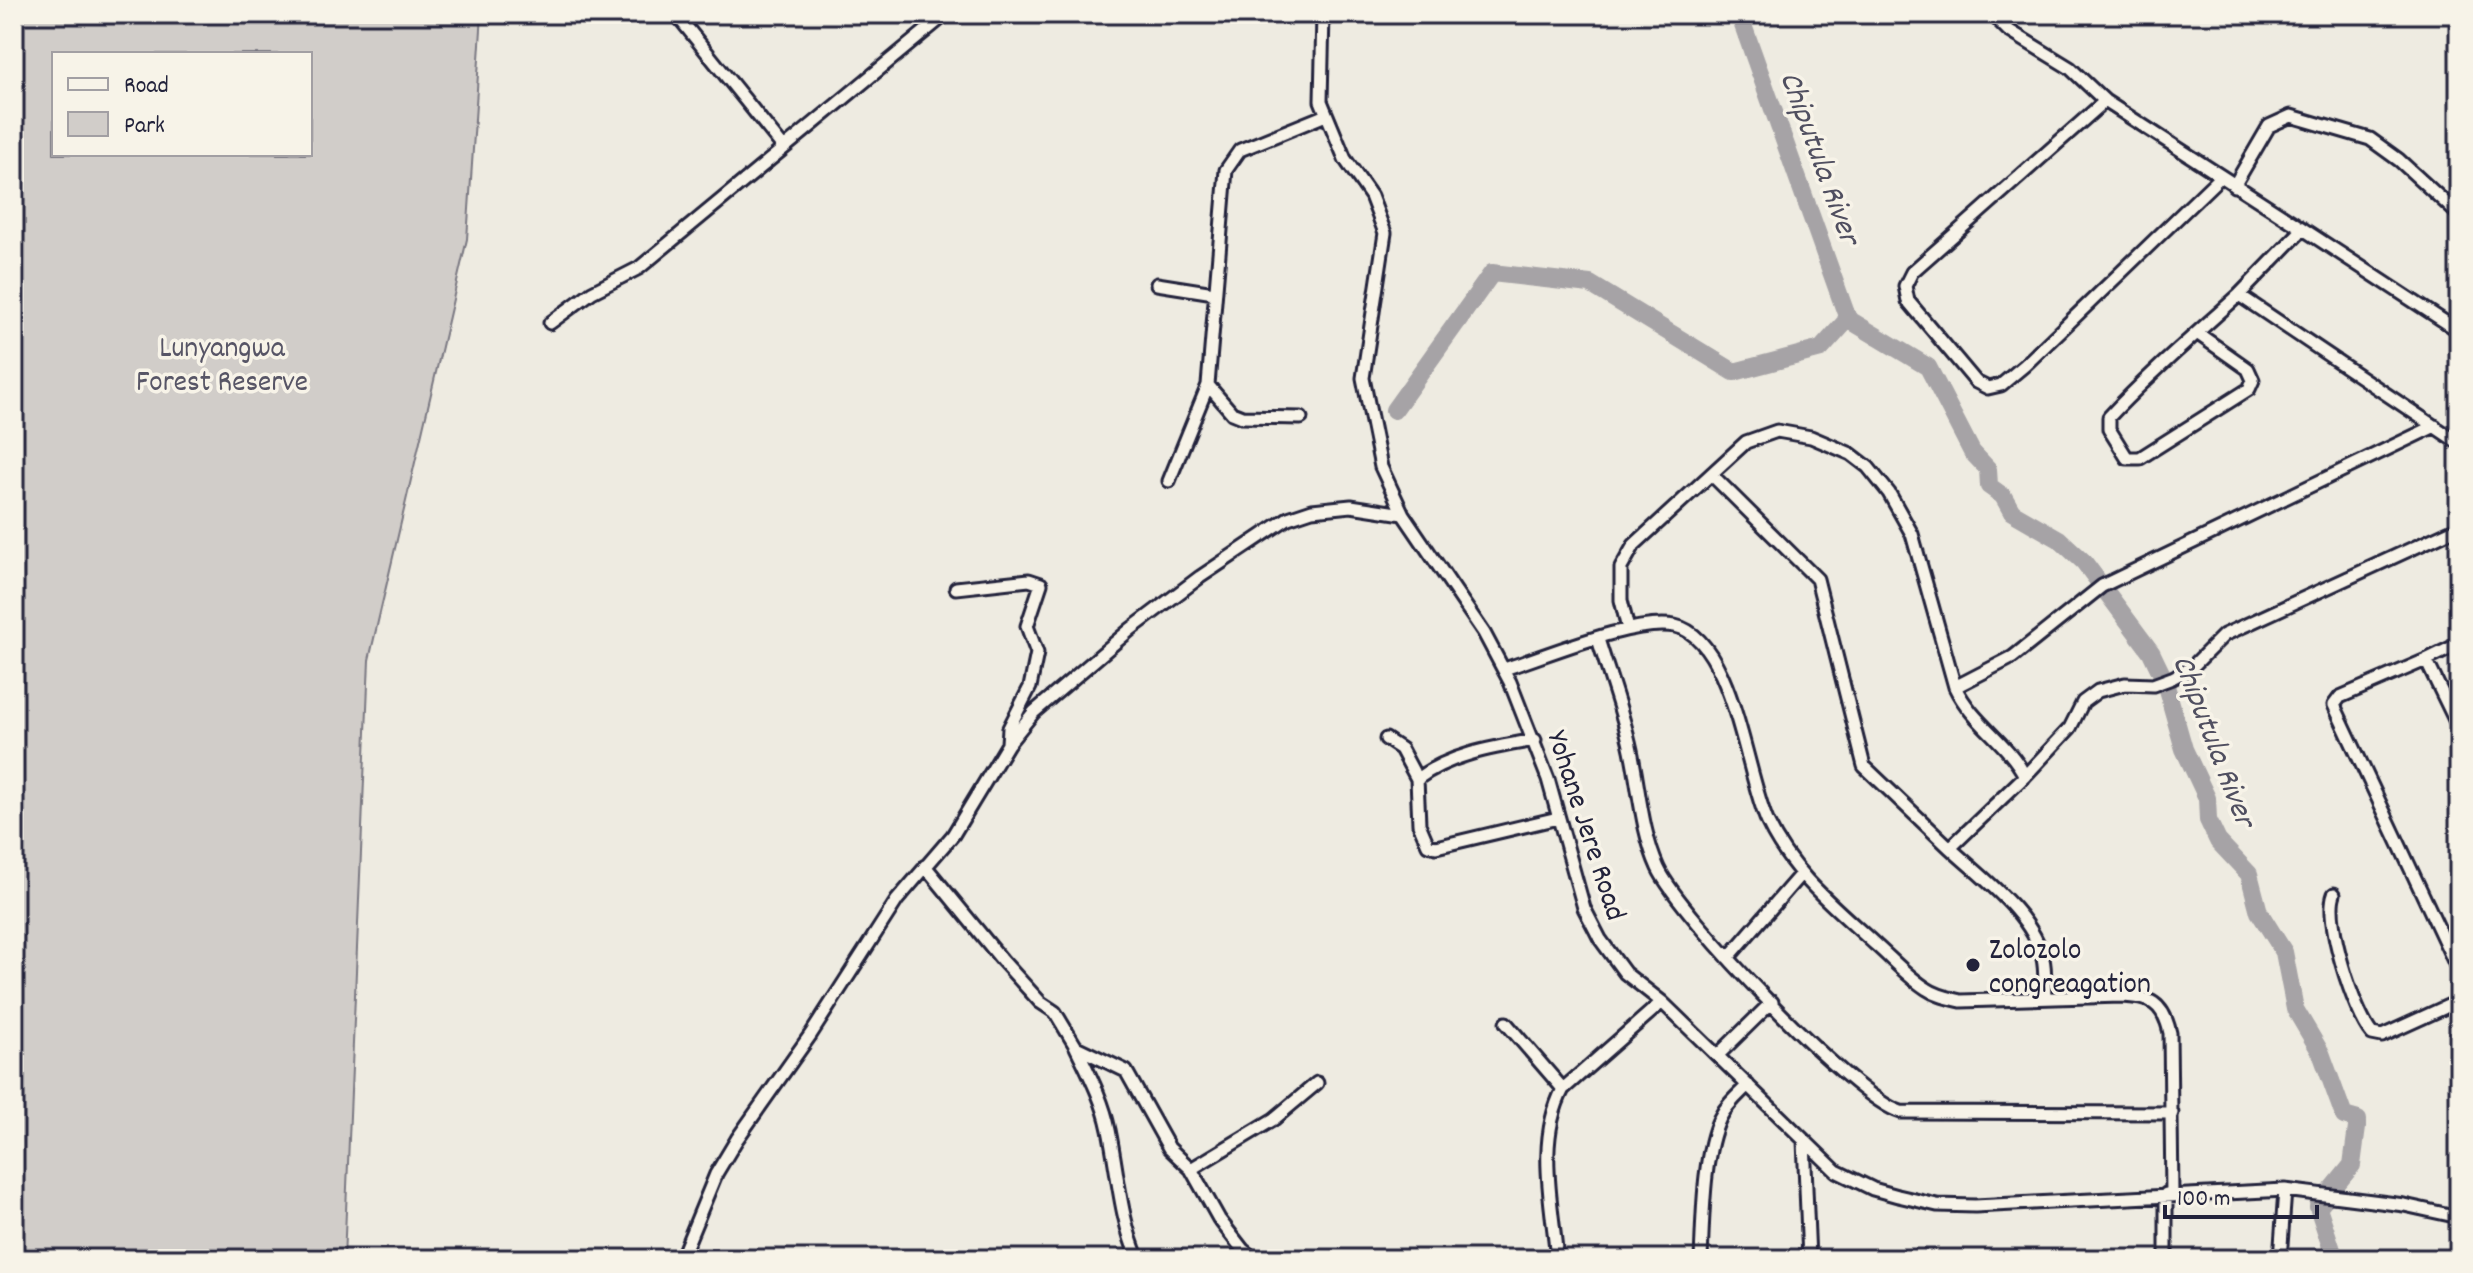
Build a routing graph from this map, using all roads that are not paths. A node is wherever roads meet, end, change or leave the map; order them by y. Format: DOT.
graph roads {
  1 [pos="676,14"];
  2 [pos="946,14"];
  3 [pos="1323,14"];
  4 [pos="1992,14"];
  5 [pos="2105,101"];
  6 [pos="1326,115"];
  7 [pos="783,147"];
  8 [pos="2220,177"];
  9 [pos="2234,186"];
  10 [pos="2459,215"];
  11 [pos="2303,229"];
  12 [pos="1157,284"];
  13 [pos="1214,293"];
  14 [pos="2239,295"];
  15 [pos="550,323"];
  16 [pos="2459,331"];
  17 [pos="2197,333"];
  18 [pos="1208,385"];
  19 [pos="1301,418"];
  20 [pos="2435,426"];
  21 [pos="2459,443"];
  22 [pos="1712,475"];
  23 [pos="1169,481"];
  24 [pos="1403,514"];
  25 [pos="2459,527"];
  26 [pos="956,588"];
  27 [pos="1628,629"];
  28 [pos="1598,639"];
  29 [pos="2459,644"];
  30 [pos="2426,660"];
  31 [pos="1504,669"];
  32 [pos="1955,687"];
  33 [pos="2459,728"];
  34 [pos="1386,739"];
  35 [pos="1535,740"];
  36 [pos="1008,744"];
  37 [pos="2025,776"];
  38 [pos="1417,779"];
  39 [pos="1558,818"];
  40 [pos="1950,848"];
  41 [pos="925,866"];
  42 [pos="1800,875"];
  43 [pos="2334,894"];
  44 [pos="1728,958"];
  45 [pos="2459,972"];
  46 [pos="2045,997"];
  47 [pos="2459,1001"];
  48 [pos="1662,1002"];
  49 [pos="1772,1002"];
  50 [pos="1506,1023"];
  51 [pos="1076,1047"];
  52 [pos="1718,1055"];
  53 [pos="1317,1083"];
  54 [pos="1748,1085"];
  55 [pos="1563,1089"];
  56 [pos="2172,1113"];
  57 [pos="1804,1141"];
  58 [pos="1191,1169"];
  59 [pos="2285,1190"];
  60 [pos="2169,1194"];
  61 [pos="2459,1217"];
  62 [pos="681,1259"];
  63 [pos="1138,1259"];
  64 [pos="1255,1259"];
  65 [pos="1557,1259"];
  66 [pos="1701,1259"];
  67 [pos="1809,1259"];
  68 [pos="2166,1259"];
  69 [pos="2280,1259"];
  1 -- 7 [label="street"];
  2 -- 7 [label="street"];
  3 -- 6 [label="street, Yohane Jere Road"];
  4 -- 5 [label="street"];
  5 -- 8 [label="street"];
  5 -- 8 [label="street"];
  6 -- 13 [label="street"];
  6 -- 24 [label="street, Yohane Jere Road"];
  7 -- 15 [label="street"];
  8 -- 9 [label="street"];
  9 -- 10 [label="street"];
  9 -- 11 [label="street"];
  11 -- 14 [label="street"];
  11 -- 16 [label="street"];
  12 -- 13 [label="street"];
  13 -- 18 [label="street"];
  14 -- 17 [label="street"];
  14 -- 20 [label="street"];
  17 -- 17 [label="street"];
  18 -- 19 [label="street"];
  18 -- 23 [label="street"];
  20 -- 21 [label="street"];
  20 -- 32 [label="street"];
  22 -- 27 [label="street"];
  22 -- 32 [label="street"];
  22 -- 40 [label="street"];
  24 -- 31 [label="street, Yohane Jere Road"];
  24 -- 36 [label="street"];
  25 -- 37 [label="street"];
  26 -- 36 [label="street"];
  27 -- 28 [label="street"];
  27 -- 42 [label="street"];
  28 -- 31 [label="street"];
  28 -- 44 [label="street"];
  29 -- 30 [label="street"];
  30 -- 33 [label="street"];
  30 -- 45 [label="street"];
  31 -- 35 [label="street, Yohane Jere Road"];
  32 -- 37 [label="street"];
  34 -- 38 [label="street"];
  35 -- 38 [label="street"];
  35 -- 39 [label="street, Yohane Jere Road"];
  36 -- 41 [label="street"];
  37 -- 40 [label="street"];
  38 -- 39 [label="street"];
  39 -- 48 [label="street, Yohane Jere Road"];
  40 -- 46 [label="street"];
  41 -- 51 [label="street"];
  41 -- 62 [label="street"];
  42 -- 44 [label="street"];
  42 -- 46 [label="street"];
  43 -- 47 [label="street"];
  44 -- 49 [label="street"];
  46 -- 56 [label="street"];
  48 -- 52 [label="street, Yohane Jere Road"];
  48 -- 55 [label="street"];
  49 -- 52 [label="street"];
  49 -- 56 [label="street"];
  50 -- 55 [label="street"];
  51 -- 58 [label="street"];
  51 -- 63 [label="street"];
  52 -- 54 [label="street, Yohane Jere Road"];
  53 -- 58 [label="street"];
  54 -- 57 [label="street, Yohane Jere Road"];
  54 -- 66 [label="street"];
  55 -- 65 [label="street"];
  56 -- 60 [label="street"];
  57 -- 60 [label="street, Yohane Jere Road"];
  57 -- 67 [label="street"];
  58 -- 64 [label="street"];
  59 -- 60 [label="street, Yohane Jere Road"];
  59 -- 61 [label="street, Yohane Jere Road"];
  59 -- 69 [label="street"];
  60 -- 68 [label="street"];
}
